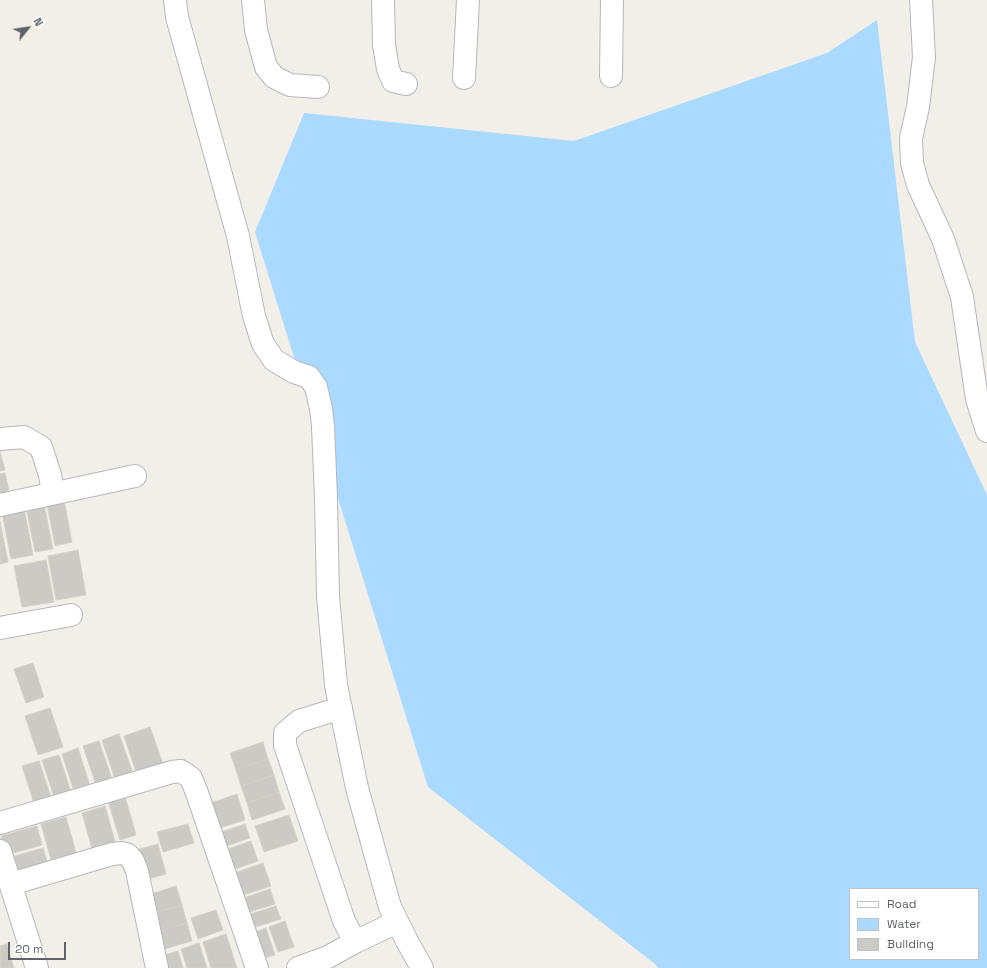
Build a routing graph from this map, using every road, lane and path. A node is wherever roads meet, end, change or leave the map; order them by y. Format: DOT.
graph roads {
  1 [pos="175,0"];
  2 [pos="253,0"];
  3 [pos="383,0"];
  4 [pos="468,0"];
  5 [pos="612,0"];
  6 [pos="921,0"];
  7 [pos="611,76"];
  8 [pos="464,78"];
  9 [pos="406,84"];
  10 [pos="318,87"];
  11 [pos="987,431"];
  12 [pos="0,439"];
  13 [pos="135,476"];
  14 [pos="53,493"];
  15 [pos="0,505"];
  16 [pos="71,615"];
  17 [pos="0,628"];
  18 [pos="341,708"];
  19 [pos="0,823"];
  20 [pos="0,850"];
  21 [pos="11,884"];
  22 [pos="397,922"];
  23 [pos="355,942"];
  24 [pos="37,968"];
  25 [pos="157,968"];
  26 [pos="257,968"];
  27 [pos="298,968"];
  28 [pos="422,968"];
  1 -- 18 [label="street"];
  2 -- 10 [label="street"];
  3 -- 9 [label="street"];
  4 -- 8 [label="street"];
  5 -- 7 [label="street"];
  6 -- 11 [label="street"];
  12 -- 14 [label="street"];
  13 -- 14 [label="street"];
  14 -- 15 [label="street"];
  16 -- 17 [label="street"];
  18 -- 22 [label="street"];
  18 -- 23 [label="street"];
  19 -- 26 [label="street"];
  20 -- 21 [label="street"];
  21 -- 24 [label="street"];
  21 -- 25 [label="street"];
  22 -- 23 [label="street"];
  22 -- 28 [label="street"];
  23 -- 27 [label="street"];
}
